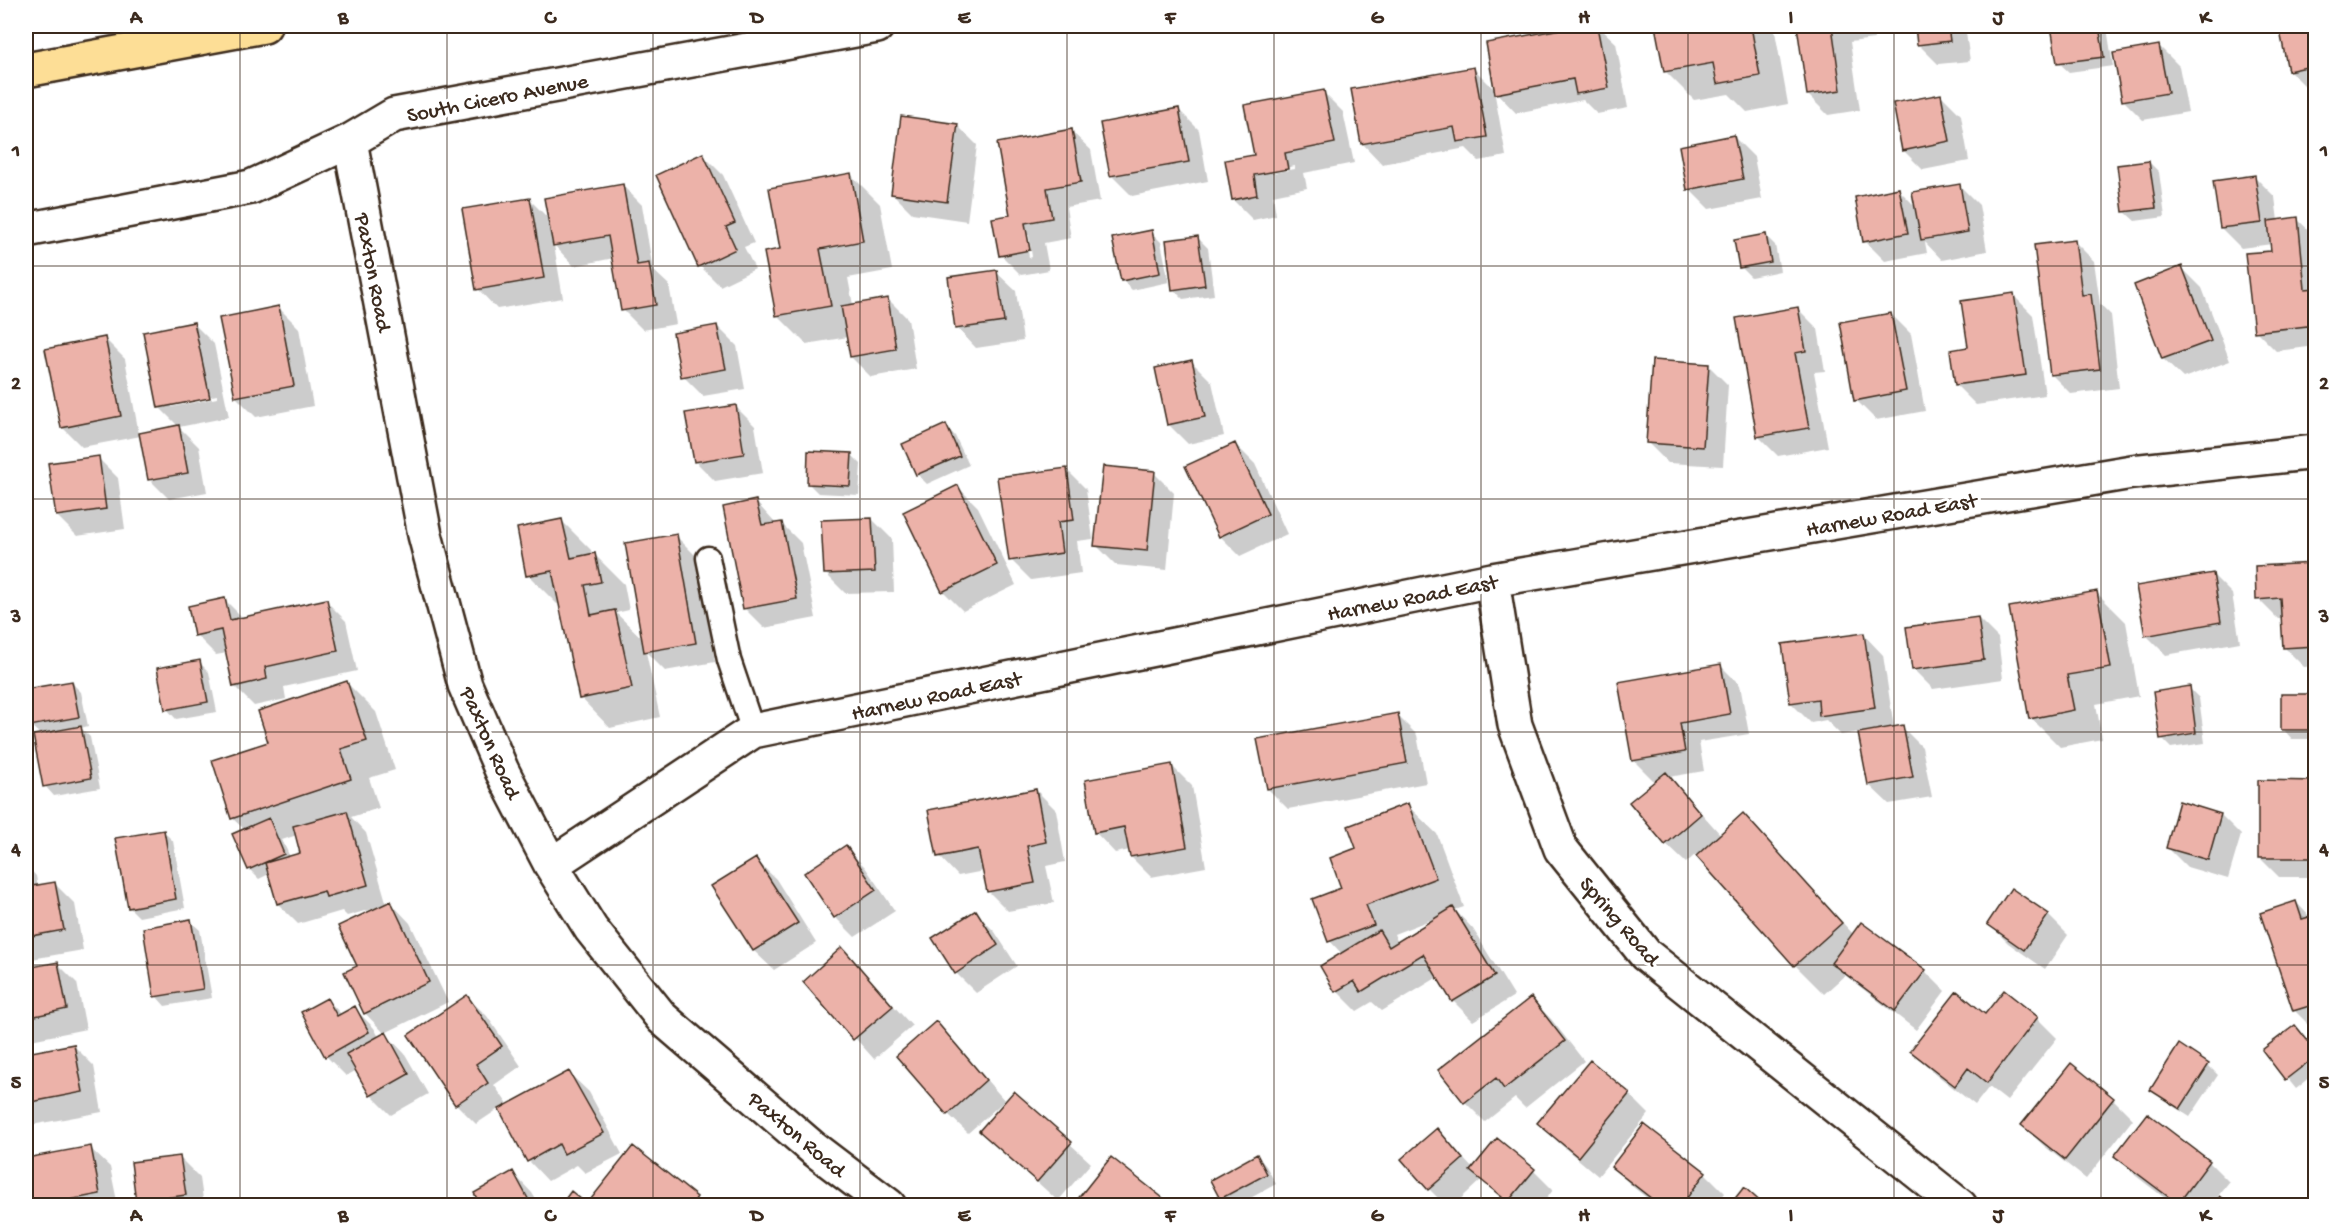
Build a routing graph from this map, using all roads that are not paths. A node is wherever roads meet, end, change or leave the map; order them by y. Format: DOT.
graph roads {
  1 [pos="264,26"];
  2 [pos="877,26"];
  3 [pos="206,31"];
  4 [pos="26,70"];
  5 [pos="350,141"];
  6 [pos="26,230"];
  7 [pos="2316,452"];
  8 [pos="708,558"];
  9 [pos="1492,580"];
  10 [pos="753,731"];
  11 [pos="551,865"];
  12 [pos="889,1206"];
  13 [pos="1960,1206"];
  1 -- 3 [label="main road"];
  2 -- 5 [label="street, South Cicero Avenue"];
  3 -- 4 [label="main road"];
  5 -- 6 [label="street, South Cicero Avenue"];
  5 -- 11 [label="street, Paxton Road"];
  7 -- 9 [label="street, Harnew Road East"];
  8 -- 10 [label="lane"];
  9 -- 10 [label="street, Harnew Road East"];
  9 -- 13 [label="street, Spring Road"];
  10 -- 11 [label="street, Harnew Road East"];
  11 -- 12 [label="street, Paxton Road"];
}
